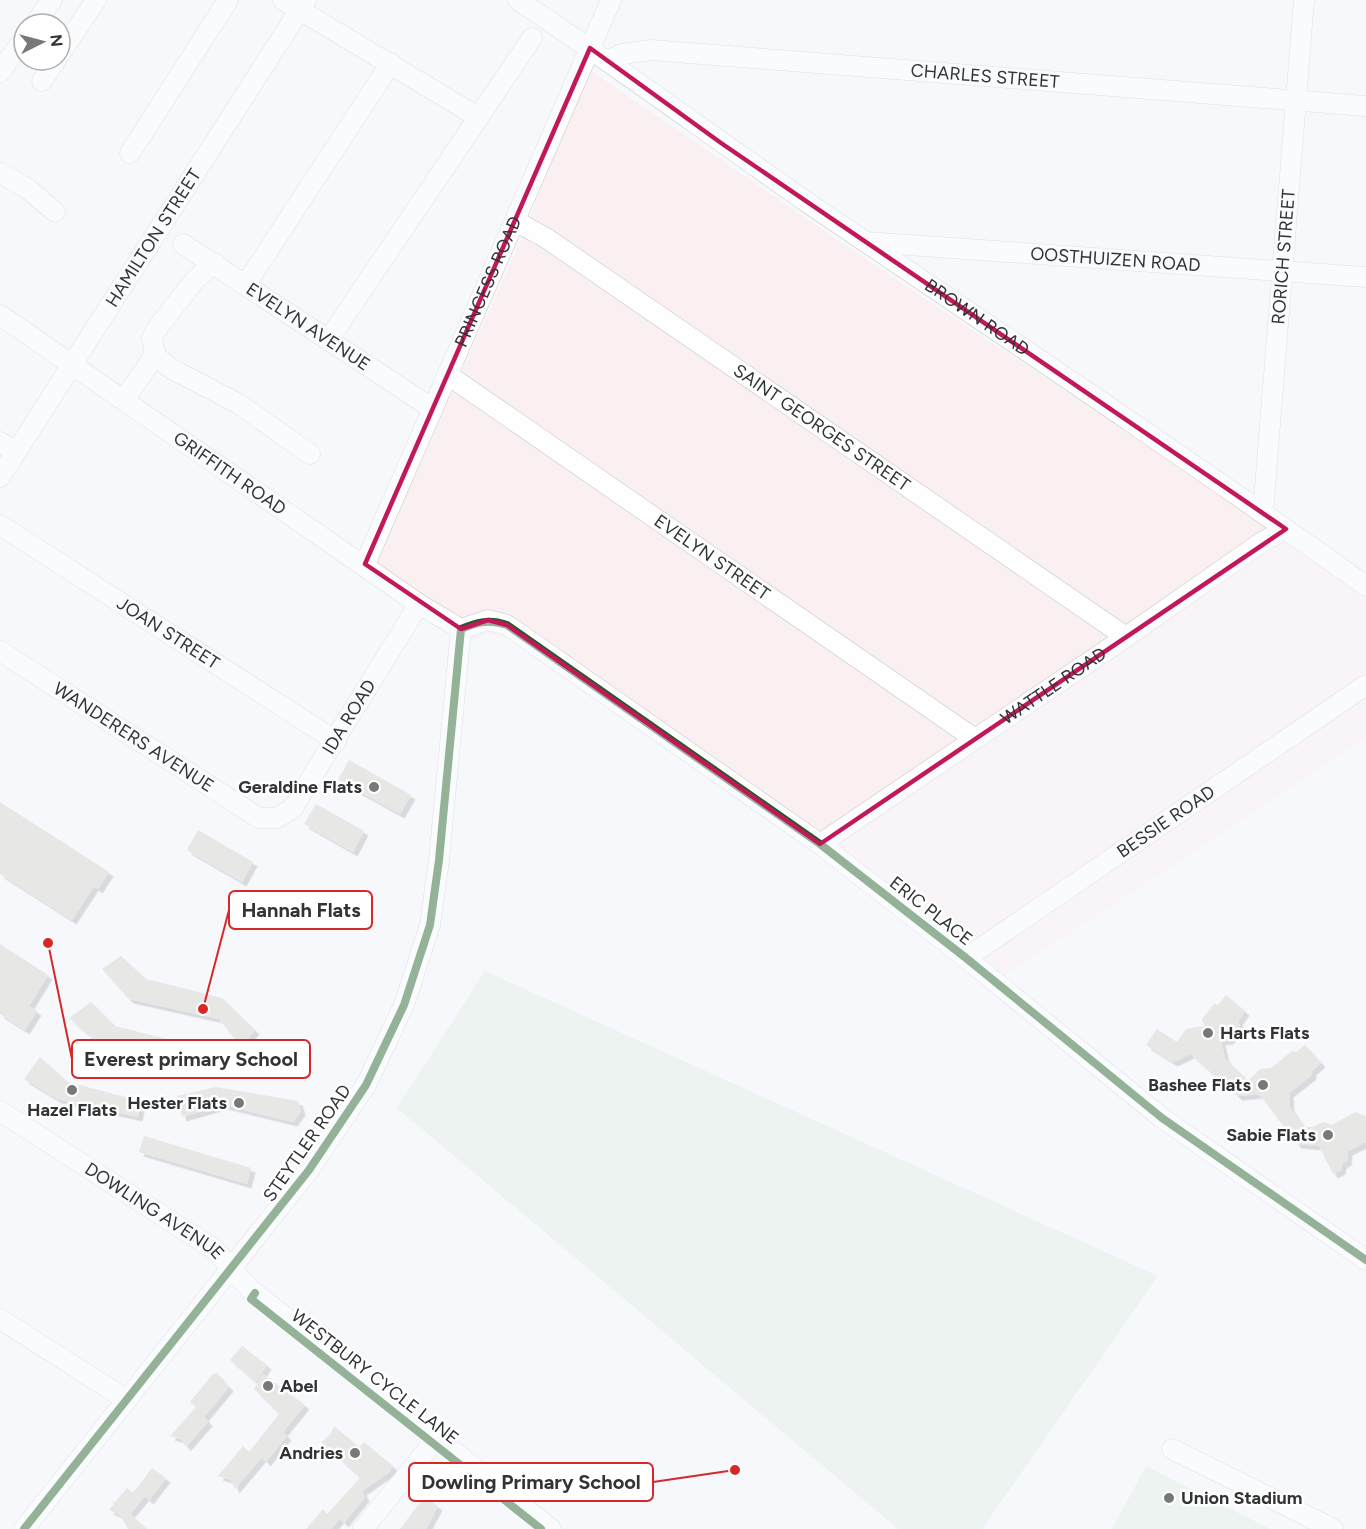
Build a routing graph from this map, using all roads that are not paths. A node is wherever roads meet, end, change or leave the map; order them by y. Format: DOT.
graph roads {
  1 [pos="96,0"];
  2 [pos="228,0"];
  3 [pos="518,0"];
  4 [pos="610,0"];
  5 [pos="1304,0"];
  6 [pos="296,3"];
  7 [pos="72,36"];
  8 [pos="532,38"];
  9 [pos="590,48"];
  10 [pos="12,56"];
  11 [pos="607,61"];
  12 [pos="391,63"];
  13 [pos="0,72"];
  14 [pos="48,72"];
  15 [pos="42,81"];
  16 [pos="1296,100"];
  17 [pos="1366,106"];
  18 [pos="478,117"];
  19 [pos="130,153"];
  20 [pos="0,173"];
  21 [pos="55,212"];
  22 [pos="515,221"];
  23 [pos="866,242"];
  24 [pos="183,244"];
  25 [pos="214,263"];
  26 [pos="1281,270"];
  27 [pos="1366,277"];
  28 [pos="246,284"];
  29 [pos="0,315"];
  30 [pos="329,339"];
  31 [pos="155,356"];
  32 [pos="70,364"];
  33 [pos="448,375"];
  34 [pos="124,400"];
  35 [pos="433,409"];
  36 [pos="8,447"];
  37 [pos="310,454"];
  38 [pos="0,477"];
  39 [pos="1263,512"];
  40 [pos="0,525"];
  41 [pos="1286,529"];
  42 [pos="365,564"];
  43 [pos="1366,586"];
  44 [pos="419,604"];
  45 [pos="461,629"];
  46 [pos="1126,637"];
  47 [pos="0,651"];
  48 [pos="1366,685"];
  49 [pos="975,739"];
  50 [pos="336,741"];
  51 [pos="268,819"];
  52 [pos="820,844"];
  53 [pos="966,958"];
  54 [pos="0,1111"];
  55 [pos="1366,1260"];
  56 [pos="232,1269"];
  57 [pos="0,1319"];
  58 [pos="127,1400"];
  59 [pos="437,1438"];
  60 [pos="1172,1449"];
  61 [pos="24,1529"];
  62 [pos="363,1529"];
  63 [pos="551,1529"];
  64 [pos="1333,1529"];
  1 -- 7 [label="street"];
  2 -- 19 [label="street"];
  3 -- 9 [label="street"];
  4 -- 9 [label="street, PRINCESS ROAD"];
  5 -- 16 [label="street, RORICH STREET"];
  6 -- 12 [label="street"];
  6 -- 32 [label="street, HAMILTON STREET"];
  8 -- 18 [label="street"];
  9 -- 11 [label="street, BROWN ROAD"];
  9 -- 22 [label="street, PRINCESS ROAD"];
  10 -- 13 [label="street"];
  11 -- 16 [label="street, CHARLES STREET"];
  11 -- 23 [label="street, BROWN ROAD"];
  12 -- 18 [label="street"];
  12 -- 28 [label="street"];
  14 -- 15 [label="street"];
  16 -- 17 [label="street, CHARLES STREET"];
  16 -- 26 [label="street, RORICH STREET"];
  18 -- 30 [label="street"];
  20 -- 21 [label="street"];
  22 -- 33 [label="street, PRINCESS ROAD"];
  22 -- 46 [label="street, SAINT GEORGES STREET"];
  23 -- 26 [label="street, OOSTHUIZEN ROAD"];
  23 -- 39 [label="street, BROWN ROAD"];
  24 -- 25 [label="street, EVELYN AVENUE"];
  25 -- 28 [label="street, EVELYN AVENUE"];
  25 -- 31 [label="street"];
  26 -- 27 [label="street, OOSTHUIZEN ROAD"];
  26 -- 39 [label="street, RORICH STREET"];
  28 -- 30 [label="street, EVELYN AVENUE"];
  29 -- 32 [label="street, GRIFFITH ROAD"];
  30 -- 35 [label="street, EVELYN AVENUE"];
  31 -- 34 [label="street"];
  31 -- 37 [label="street"];
  32 -- 34 [label="street, GRIFFITH ROAD"];
  32 -- 36 [label="street, HAMILTON STREET"];
  33 -- 35 [label="street, PRINCESS ROAD"];
  33 -- 49 [label="street, EVELYN STREET"];
  34 -- 42 [label="street, GRIFFITH ROAD"];
  35 -- 42 [label="street, PRINCESS ROAD"];
  36 -- 38 [label="street, HAMILTON STREET"];
  39 -- 41 [label="street, BROWN ROAD"];
  40 -- 50 [label="street, JOAN STREET"];
  41 -- 43 [label="street, BROWN ROAD"];
  41 -- 46 [label="street, WATTLE ROAD"];
  42 -- 44 [label="street, GRIFFITH ROAD"];
  44 -- 45 [label="street, GRIFFITH ROAD"];
  44 -- 50 [label="street, IDA ROAD"];
  45 -- 52 [label="street, ERIC PLACE"];
  45 -- 56 [label="street, STEYTLER ROAD"];
  46 -- 49 [label="street, WATTLE ROAD"];
  47 -- 51 [label="street, WANDERERS AVENUE"];
  48 -- 53 [label="street, BESSIE ROAD"];
  49 -- 52 [label="street, WATTLE ROAD"];
  50 -- 51 [label="street, IDA ROAD"];
  52 -- 53 [label="street, ERIC PLACE"];
  53 -- 55 [label="street, ERIC PLACE"];
  54 -- 56 [label="street, DOWLING AVENUE"];
  56 -- 58 [label="street, STEYTLER ROAD"];
  56 -- 59 [label="street, DOWLING AVENUE"];
  57 -- 58 [label="street"];
  58 -- 61 [label="street, STEYTLER ROAD"];
  59 -- 62 [label="street"];
  59 -- 63 [label="street, DOWLING AVENUE"];
  60 -- 64 [label="street"];
}
